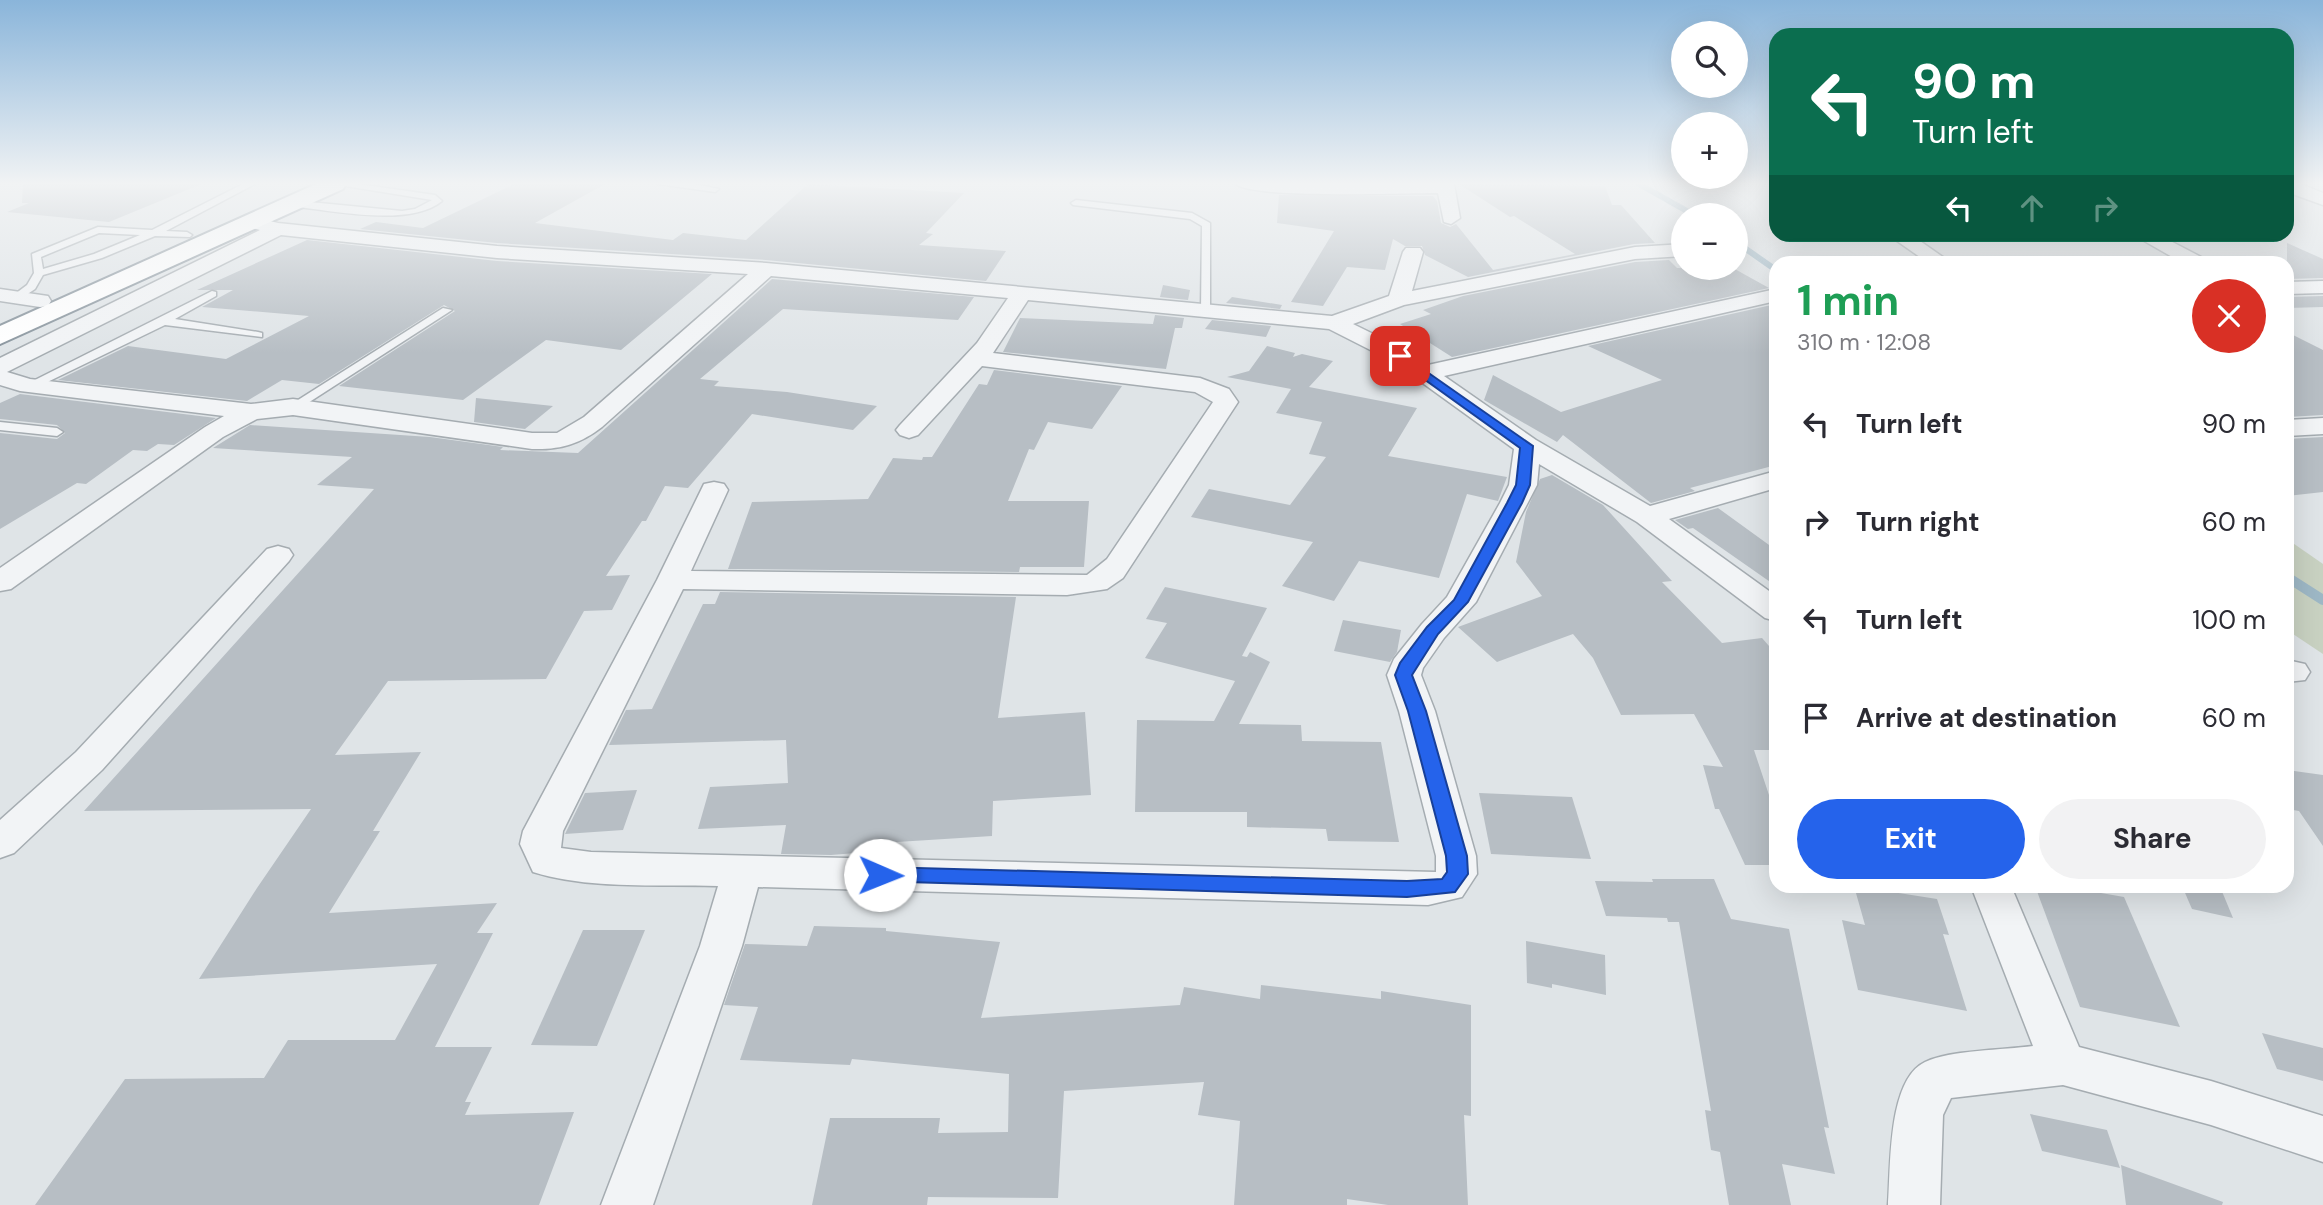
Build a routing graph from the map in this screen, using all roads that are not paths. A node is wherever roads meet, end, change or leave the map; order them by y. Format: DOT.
graph roads {
  1 [pos="72,240"];
  2 [pos="137,240"];
  3 [pos="173,240"];
  4 [pos="210,240"];
  5 [pos="254,240"];
  6 [pos="385,240"];
  7 [pos="1207,240"];
  8 [pos="1909,242"];
  9 [pos="2157,242"];
  10 [pos="1413,251"];
  11 [pos="1671,251"];
  12 [pos="1931,256"];
  13 [pos="2184,256"];
  14 [pos="766,269"];
  15 [pos="40,273"];
  16 [pos="2294,288"];
  17 [pos="2323,288"];
  18 [pos="1022,292"];
  19 [pos="212,294"];
  20 [pos="1769,296"];
  21 [pos="19,298"];
  22 [pos="1399,300"];
  23 [pos="447,310"];
  24 [pos="1206,310"];
  25 [pos="0,319"];
  26 [pos="164,321"];
  27 [pos="1334,323"];
  28 [pos="258,335"];
  29 [pos="0,336"];
  30 [pos="11,354"];
  31 [pos="977,358"];
  32 [pos="0,367"];
  33 [pos="1424,373"];
  34 [pos="0,378"];
  35 [pos="29,386"];
  36 [pos="293,407"];
  37 [pos="251,412"];
  38 [pos="0,426"];
  39 [pos="2323,426"];
  40 [pos="2294,428"];
  41 [pos="909,430"];
  42 [pos="57,432"];
  43 [pos="1527,446"];
  44 [pos="1769,480"];
  45 [pos="715,490"];
  46 [pos="1647,516"];
  47 [pos="278,555"];
  48 [pos="672,580"];
  49 [pos="0,582"];
  50 [pos="1769,606"];
  51 [pos="0,843"];
  52 [pos="742,872"];
  53 [pos="1994,893"];
  54 [pos="2063,1064"];
  55 [pos="2323,1139"];
  56 [pos="627,1205"];
  57 [pos="1914,1205"];
  1 -- 15 [label="lane"];
  2 -- 15 [label="lane"];
  3 -- 21 [label="highway"];
  4 -- 29 [label="highway"];
  5 -- 30 [label="street"];
  6 -- 14 [label="street"];
  7 -- 24 [label="lane"];
  8 -- 12 [label="street"];
  9 -- 13 [label="street"];
  10 -- 22 [label="street"];
  11 -- 22 [label="street"];
  14 -- 18 [label="street"];
  14 -- 36 [label="street"];
  15 -- 21 [label="lane"];
  16 -- 17 [label="street"];
  18 -- 24 [label="street"];
  18 -- 31 [label="street"];
  19 -- 26 [label="lane"];
  20 -- 33 [label="street"];
  21 -- 25 [label="highway"];
  22 -- 27 [label="street"];
  23 -- 36 [label="lane"];
  24 -- 27 [label="street"];
  26 -- 28 [label="lane"];
  26 -- 35 [label="lane"];
  27 -- 33 [label="street"];
  30 -- 32 [label="street"];
  31 -- 41 [label="street"];
  31 -- 48 [label="street"];
  33 -- 43 [label="street"];
  34 -- 35 [label="street"];
  35 -- 37 [label="street"];
  36 -- 37 [label="street"];
  37 -- 49 [label="street"];
  38 -- 42 [label="lane"];
  39 -- 40 [label="street"];
  43 -- 46 [label="street"];
  43 -- 52 [label="street"];
  44 -- 46 [label="street"];
  45 -- 48 [label="street"];
  46 -- 50 [label="street"];
  47 -- 51 [label="street"];
  48 -- 52 [label="street"];
  52 -- 56 [label="street"];
  53 -- 54 [label="street"];
  54 -- 55 [label="street"];
  54 -- 57 [label="street"];
}
